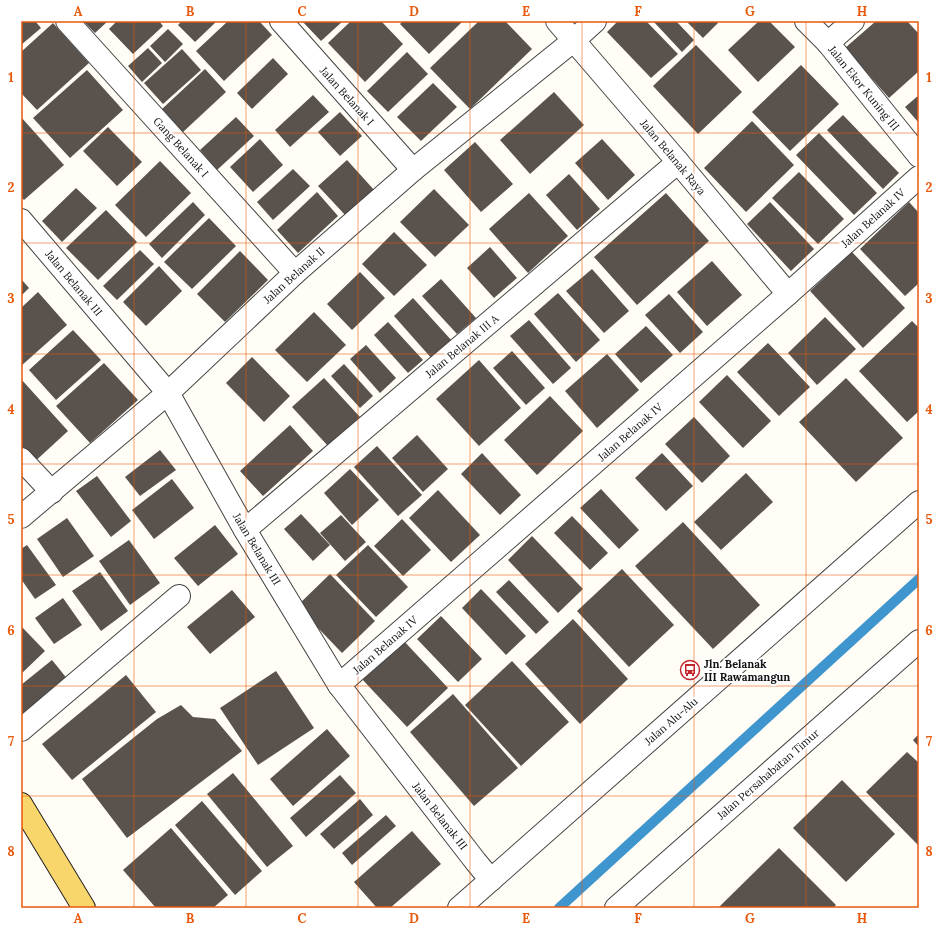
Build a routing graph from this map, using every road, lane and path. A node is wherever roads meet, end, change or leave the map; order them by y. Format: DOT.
graph roads {
  1 [pos="67,21"];
  2 [pos="281,21"];
  3 [pos="556,21"];
  4 [pos="595,21"];
  5 [pos="806,21"];
  6 [pos="853,21"];
  7 [pos="574,41"];
  8 [pos="828,44"];
  9 [pos="919,156"];
  10 [pos="678,162"];
  11 [pos="413,170"];
  12 [pos="919,177"];
  13 [pos="21,220"];
  14 [pos="295,273"];
  15 [pos="788,294"];
  16 [pos="168,394"];
  17 [pos="21,459"];
  18 [pos="52,492"];
  19 [pos="919,502"];
  20 [pos="21,517"];
  21 [pos="245,530"];
  22 [pos="179,596"];
  23 [pos="919,641"];
  24 [pos="339,685"];
  25 [pos="21,730"];
  26 [pos="21,804"];
  27 [pos="491,880"];
  28 [pos="84,908"];
  29 [pos="459,908"];
  30 [pos="616,908"];
  1 -- 14 [label="street, Gang Belanak I"];
  2 -- 11 [label="street, Jalan Belanak I"];
  3 -- 7 [label="street, Jalan Belanak Raya"];
  4 -- 7 [label="street"];
  5 -- 8 [label="street, Jalan Ekor Kuning III"];
  6 -- 8 [label="street"];
  7 -- 10 [label="street, Jalan Belanak Raya"];
  7 -- 11 [label="street, Jalan Belanak II"];
  8 -- 9 [label="street, Jalan Ekor Kuning III"];
  10 -- 15 [label="street, Jalan Belanak Raya"];
  10 -- 21 [label="street, Jalan Belanak III A"];
  11 -- 14 [label="street, Jalan Belanak II"];
  12 -- 15 [label="street, Jalan Belanak IV"];
  13 -- 16 [label="street, Jalan Belanak III"];
  14 -- 16 [label="street, Jalan Belanak II"];
  15 -- 24 [label="street, Jalan Belanak IV"];
  16 -- 18 [label="street, Jalan Belanak II"];
  16 -- 21 [label="street, Jalan Belanak III"];
  17 -- 18 [label="street"];
  18 -- 20 [label="street, Jalan Belanak II"];
  19 -- 27 [label="street, Jalan Alu-Alu"];
  21 -- 24 [label="street, Jalan Belanak III"];
  22 -- 25 [label="street"];
  23 -- 30 [label="street, Jalan Persahabatan Timur"];
  24 -- 27 [label="street, Jalan Belanak III"];
  26 -- 28 [label="main road"];
  27 -- 29 [label="street, Jalan Alu-Alu"];
}
